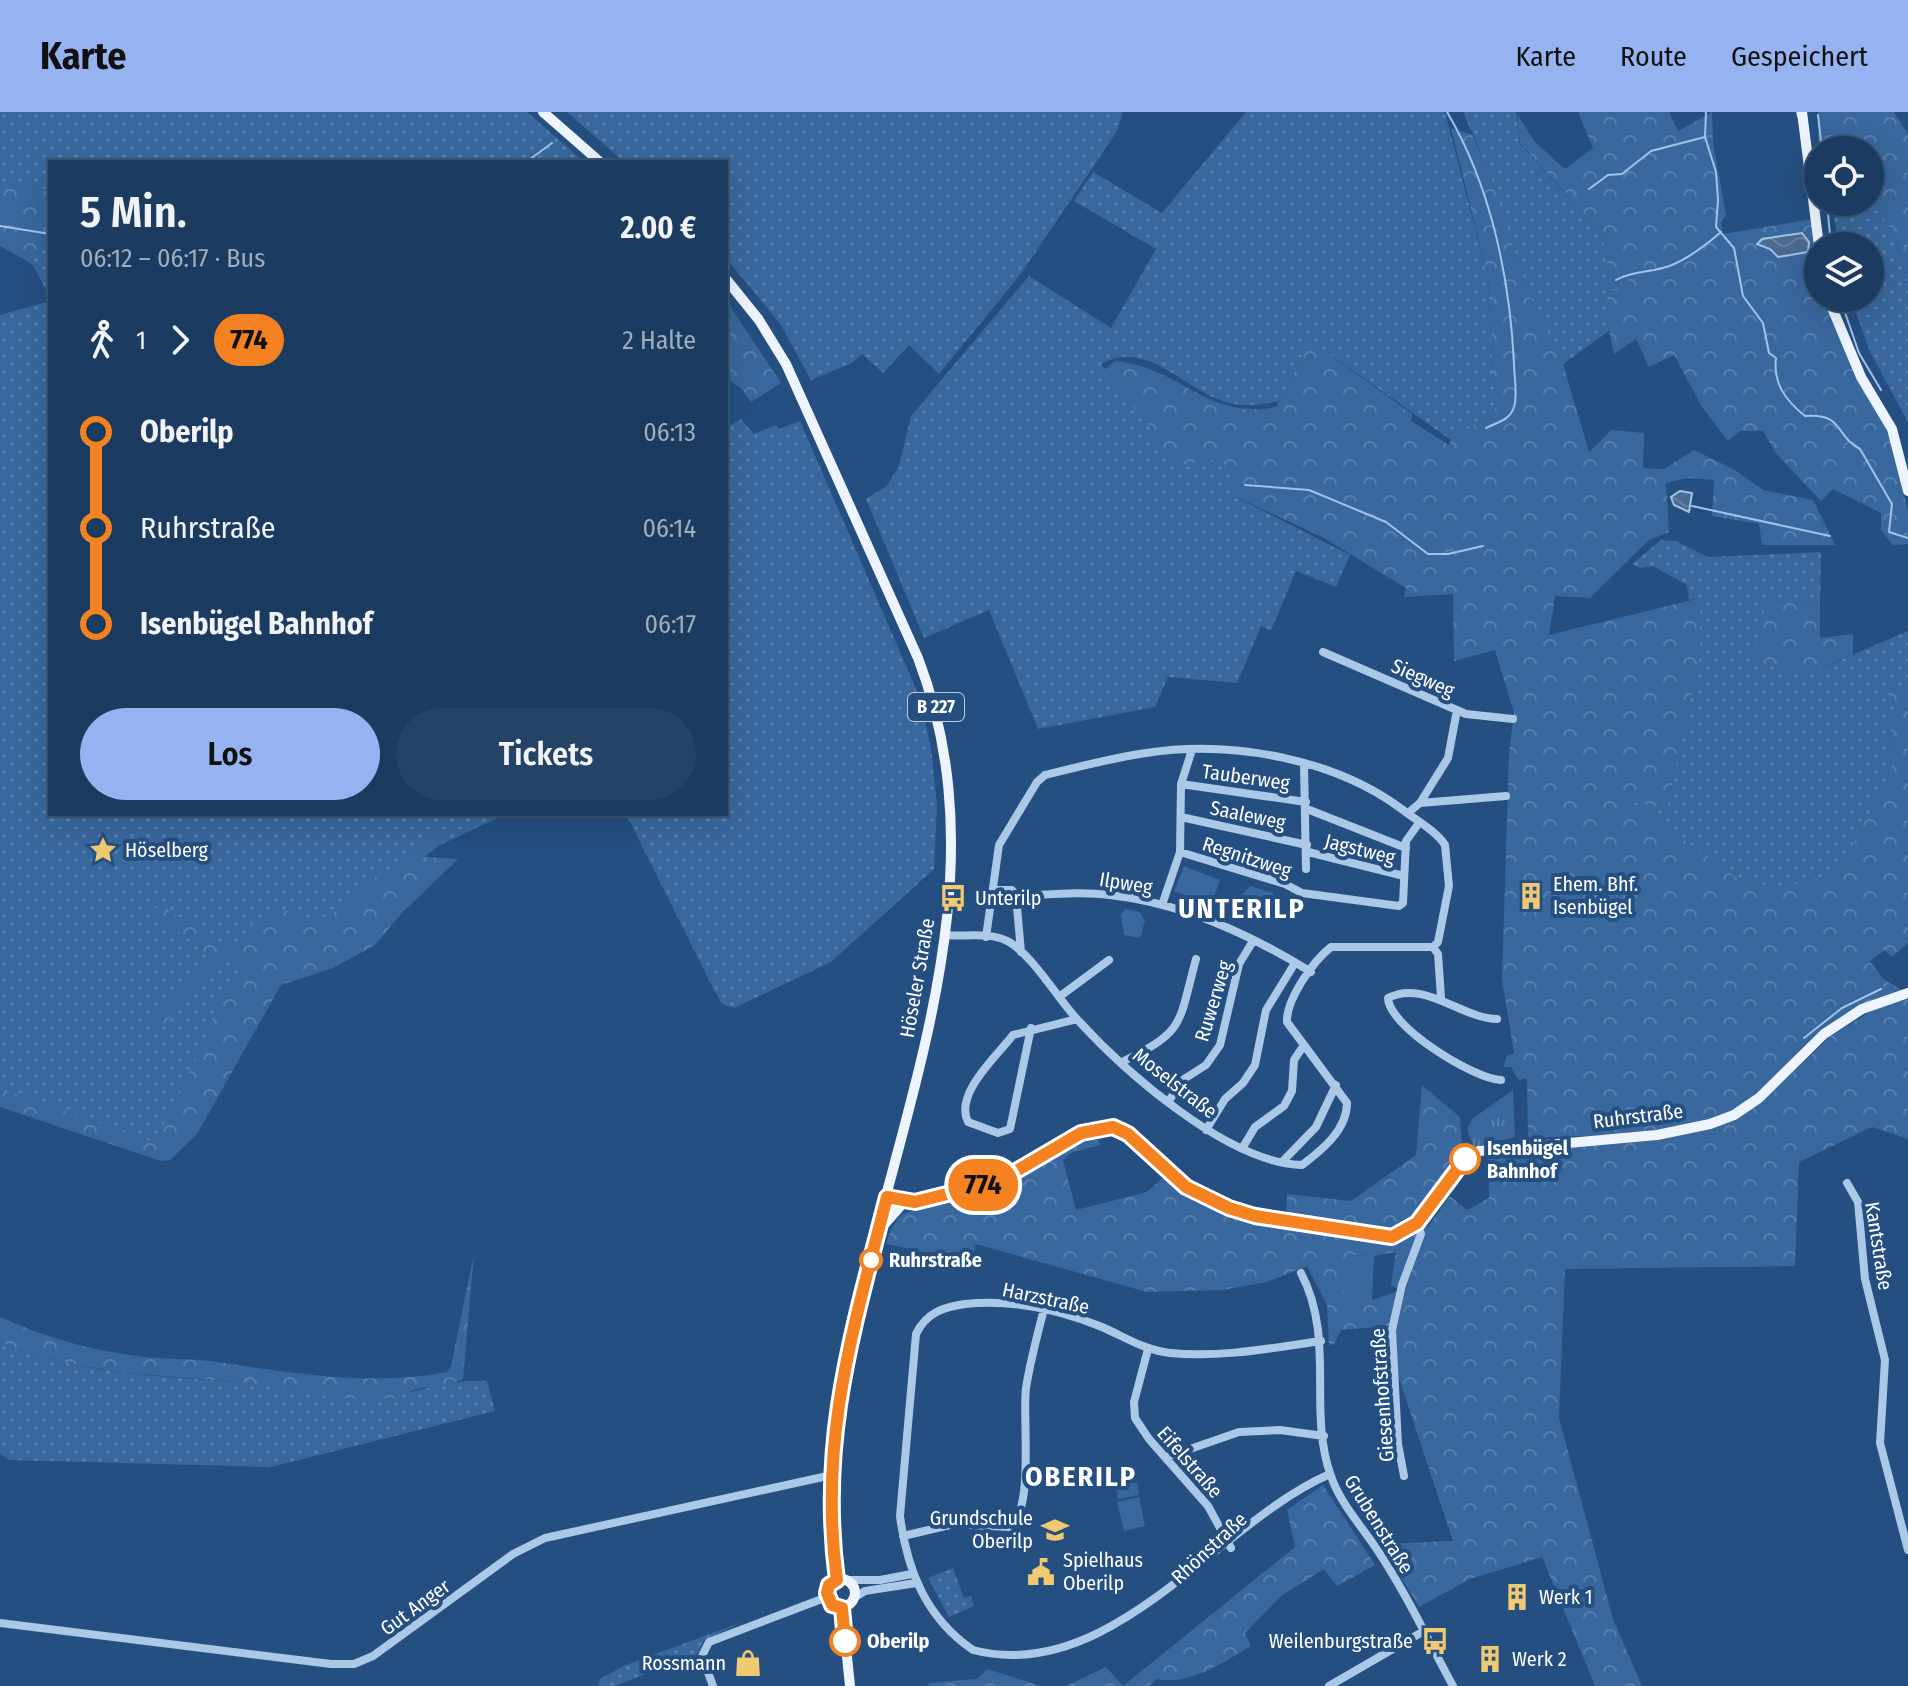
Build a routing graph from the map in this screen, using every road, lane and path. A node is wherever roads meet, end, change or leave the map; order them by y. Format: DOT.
graph roads {
  1 [pos="543,112"];
  2 [pos="1802,112"];
  3 [pos="598,160"];
  4 [pos="1817,232"];
  5 [pos="728,281"];
  6 [pos="1834,312"];
  7 [pos="1908,491"];
  8 [pos="1323,652"];
  9 [pos="1457,710"];
  10 [pos="1513,719"];
  11 [pos="1192,750"];
  12 [pos="1304,765"];
  13 [pos="1181,784"];
  14 [pos="1506,796"];
  15 [pos="1420,803"];
  16 [pos="1307,805"];
  17 [pos="1408,813"];
  18 [pos="1181,817"];
  19 [pos="1419,823"];
  20 [pos="1308,848"];
  21 [pos="1406,848"];
  22 [pos="1180,852"];
  23 [pos="1306,869"];
  24 [pos="1404,876"];
  25 [pos="993,890"];
  26 [pos="1016,896"];
  27 [pos="1162,905"];
  28 [pos="944,935"];
  29 [pos="986,937"];
  30 [pos="1253,941"];
  31 [pos="1433,947"];
  32 [pos="1022,953"];
  33 [pos="1196,959"];
  34 [pos="1109,960"];
  35 [pos="1295,963"];
  36 [pos="1311,972"];
  37 [pos="1908,993"];
  38 [pos="1059,997"];
  39 [pos="1441,997"];
  40 [pos="1077,1019"];
  41 [pos="1497,1019"];
  42 [pos="1031,1028"];
  43 [pos="1304,1045"];
  44 [pos="1122,1062"];
  45 [pos="1501,1080"];
  46 [pos="1336,1085"];
  47 [pos="1168,1102"];
  48 [pos="1206,1130"];
  49 [pos="1243,1147"];
  50 [pos="1282,1162"];
  51 [pos="1847,1183"];
  52 [pos="887,1197"];
  53 [pos="905,1201"];
  54 [pos="1417,1223"];
  55 [pos="879,1231"];
  56 [pos="1301,1273"];
  57 [pos="1044,1309"];
  58 [pos="1321,1341"];
  59 [pos="1148,1349"];
  60 [pos="1324,1436"];
  61 [pos="1167,1457"];
  62 [pos="1330,1474"];
  63 [pos="832,1475"];
  64 [pos="1404,1476"];
  65 [pos="903,1536"];
  66 [pos="1231,1548"];
  67 [pos="1908,1550"];
  68 [pos="914,1579"];
  69 [pos="843,1580"];
  70 [pos="1196,1581"];
  71 [pos="827,1597"];
  72 [pos="855,1597"];
  73 [pos="842,1608"];
  74 [pos="0,1623"];
  75 [pos="1424,1631"];
  76 [pos="998,1665"];
  77 [pos="711,1686"];
  78 [pos="850,1686"];
  79 [pos="1329,1686"];
  80 [pos="1453,1686"];
  1 -- 3 [label="main road"];
  2 -- 4 [label="main road"];
  5 -- 28 [label="main road, Höseler Straße / B 227"];
  6 -- 7 [label="main road"];
  8 -- 9 [label="street, Siegweg"];
  9 -- 10 [label="street, Siegweg"];
  9 -- 15 [label="street"];
  11 -- 12 [label="street"];
  11 -- 13 [label="street"];
  11 -- 25 [label="street"];
  12 -- 16 [label="street"];
  12 -- 17 [label="street"];
  13 -- 16 [label="street, Tauberweg"];
  13 -- 18 [label="street"];
  14 -- 15 [label="street"];
  15 -- 17 [label="street"];
  16 -- 20 [label="street"];
  16 -- 21 [label="street, Tauberweg"];
  17 -- 19 [label="street"];
  18 -- 20 [label="street, Saaleweg"];
  18 -- 22 [label="street"];
  19 -- 21 [label="street"];
  19 -- 31 [label="street"];
  20 -- 23 [label="street"];
  20 -- 24 [label="street, Jagstweg"];
  21 -- 24 [label="street"];
  22 -- 24 [label="street, Regnitzweg"];
  22 -- 27 [label="street"];
  25 -- 26 [label="street"];
  25 -- 29 [label="street"];
  26 -- 27 [label="street, Ilpweg"];
  26 -- 32 [label="street"];
  27 -- 30 [label="street, Ilpweg"];
  28 -- 29 [label="street, Moselstraße"];
  28 -- 52 [label="main road, Höseler Straße / B 227"];
  29 -- 32 [label="street, Moselstraße"];
  30 -- 35 [label="street, Ilpweg"];
  30 -- 47 [label="street, Ruwerweg"];
  31 -- 36 [label="street"];
  31 -- 39 [label="street"];
  32 -- 38 [label="street, Moselstraße"];
  33 -- 44 [label="street"];
  34 -- 38 [label="street"];
  35 -- 36 [label="street, Ilpweg"];
  35 -- 48 [label="street"];
  36 -- 43 [label="street"];
  37 -- 54 [label="main road, Ruhrstraße"];
  38 -- 40 [label="street, Moselstraße"];
  39 -- 41 [label="street"];
  39 -- 45 [label="street"];
  40 -- 42 [label="street"];
  40 -- 44 [label="street, Moselstraße"];
  42 -- 42 [label="street"];
  43 -- 46 [label="street"];
  43 -- 49 [label="street"];
  44 -- 47 [label="street, Moselstraße"];
  46 -- 50 [label="street"];
  46 -- 50 [label="street"];
  47 -- 48 [label="street, Moselstraße"];
  48 -- 49 [label="street, Moselstraße"];
  49 -- 50 [label="street, Moselstraße"];
  51 -- 67 [label="street, Kantstraße"];
  52 -- 53 [label="main road"];
  52 -- 55 [label="main road, Höseler Straße / B 227"];
  53 -- 54 [label="main road"];
  53 -- 55 [label="main road"];
  54 -- 64 [label="street, Giesenhofstraße"];
  55 -- 63 [label="main road, Höseler Straße / B 227"];
  56 -- 58 [label="street, Grubenstraße"];
  57 -- 59 [label="street, Harzstraße"];
  57 -- 65 [label="street"];
  57 -- 65 [label="street, Harzstraße"];
  58 -- 59 [label="street, Harzstraße"];
  58 -- 60 [label="street, Grubenstraße"];
  59 -- 61 [label="street, Eifelstraße"];
  60 -- 61 [label="street"];
  60 -- 62 [label="street, Grubenstraße"];
  61 -- 66 [label="street, Eifelstraße"];
  62 -- 66 [label="street, Rhönstraße"];
  62 -- 75 [label="street, Grubenstraße"];
  63 -- 69 [label="main road, Höseler Straße / B 227"];
  63 -- 74 [label="street, Gut Anger"];
  65 -- 68 [label="street, Harzstraße"];
  66 -- 70 [label="street, Rhönstraße"];
  68 -- 69 [label="street"];
  68 -- 72 [label="street"];
  68 -- 76 [label="street"];
  69 -- 71 [label="main road"];
  69 -- 72 [label="main road"];
  71 -- 73 [label="main road"];
  71 -- 77 [label="street"];
  72 -- 73 [label="main road"];
  73 -- 78 [label="main road"];
  75 -- 79 [label="street"];
  75 -- 80 [label="street, Grubenstraße"];
}
